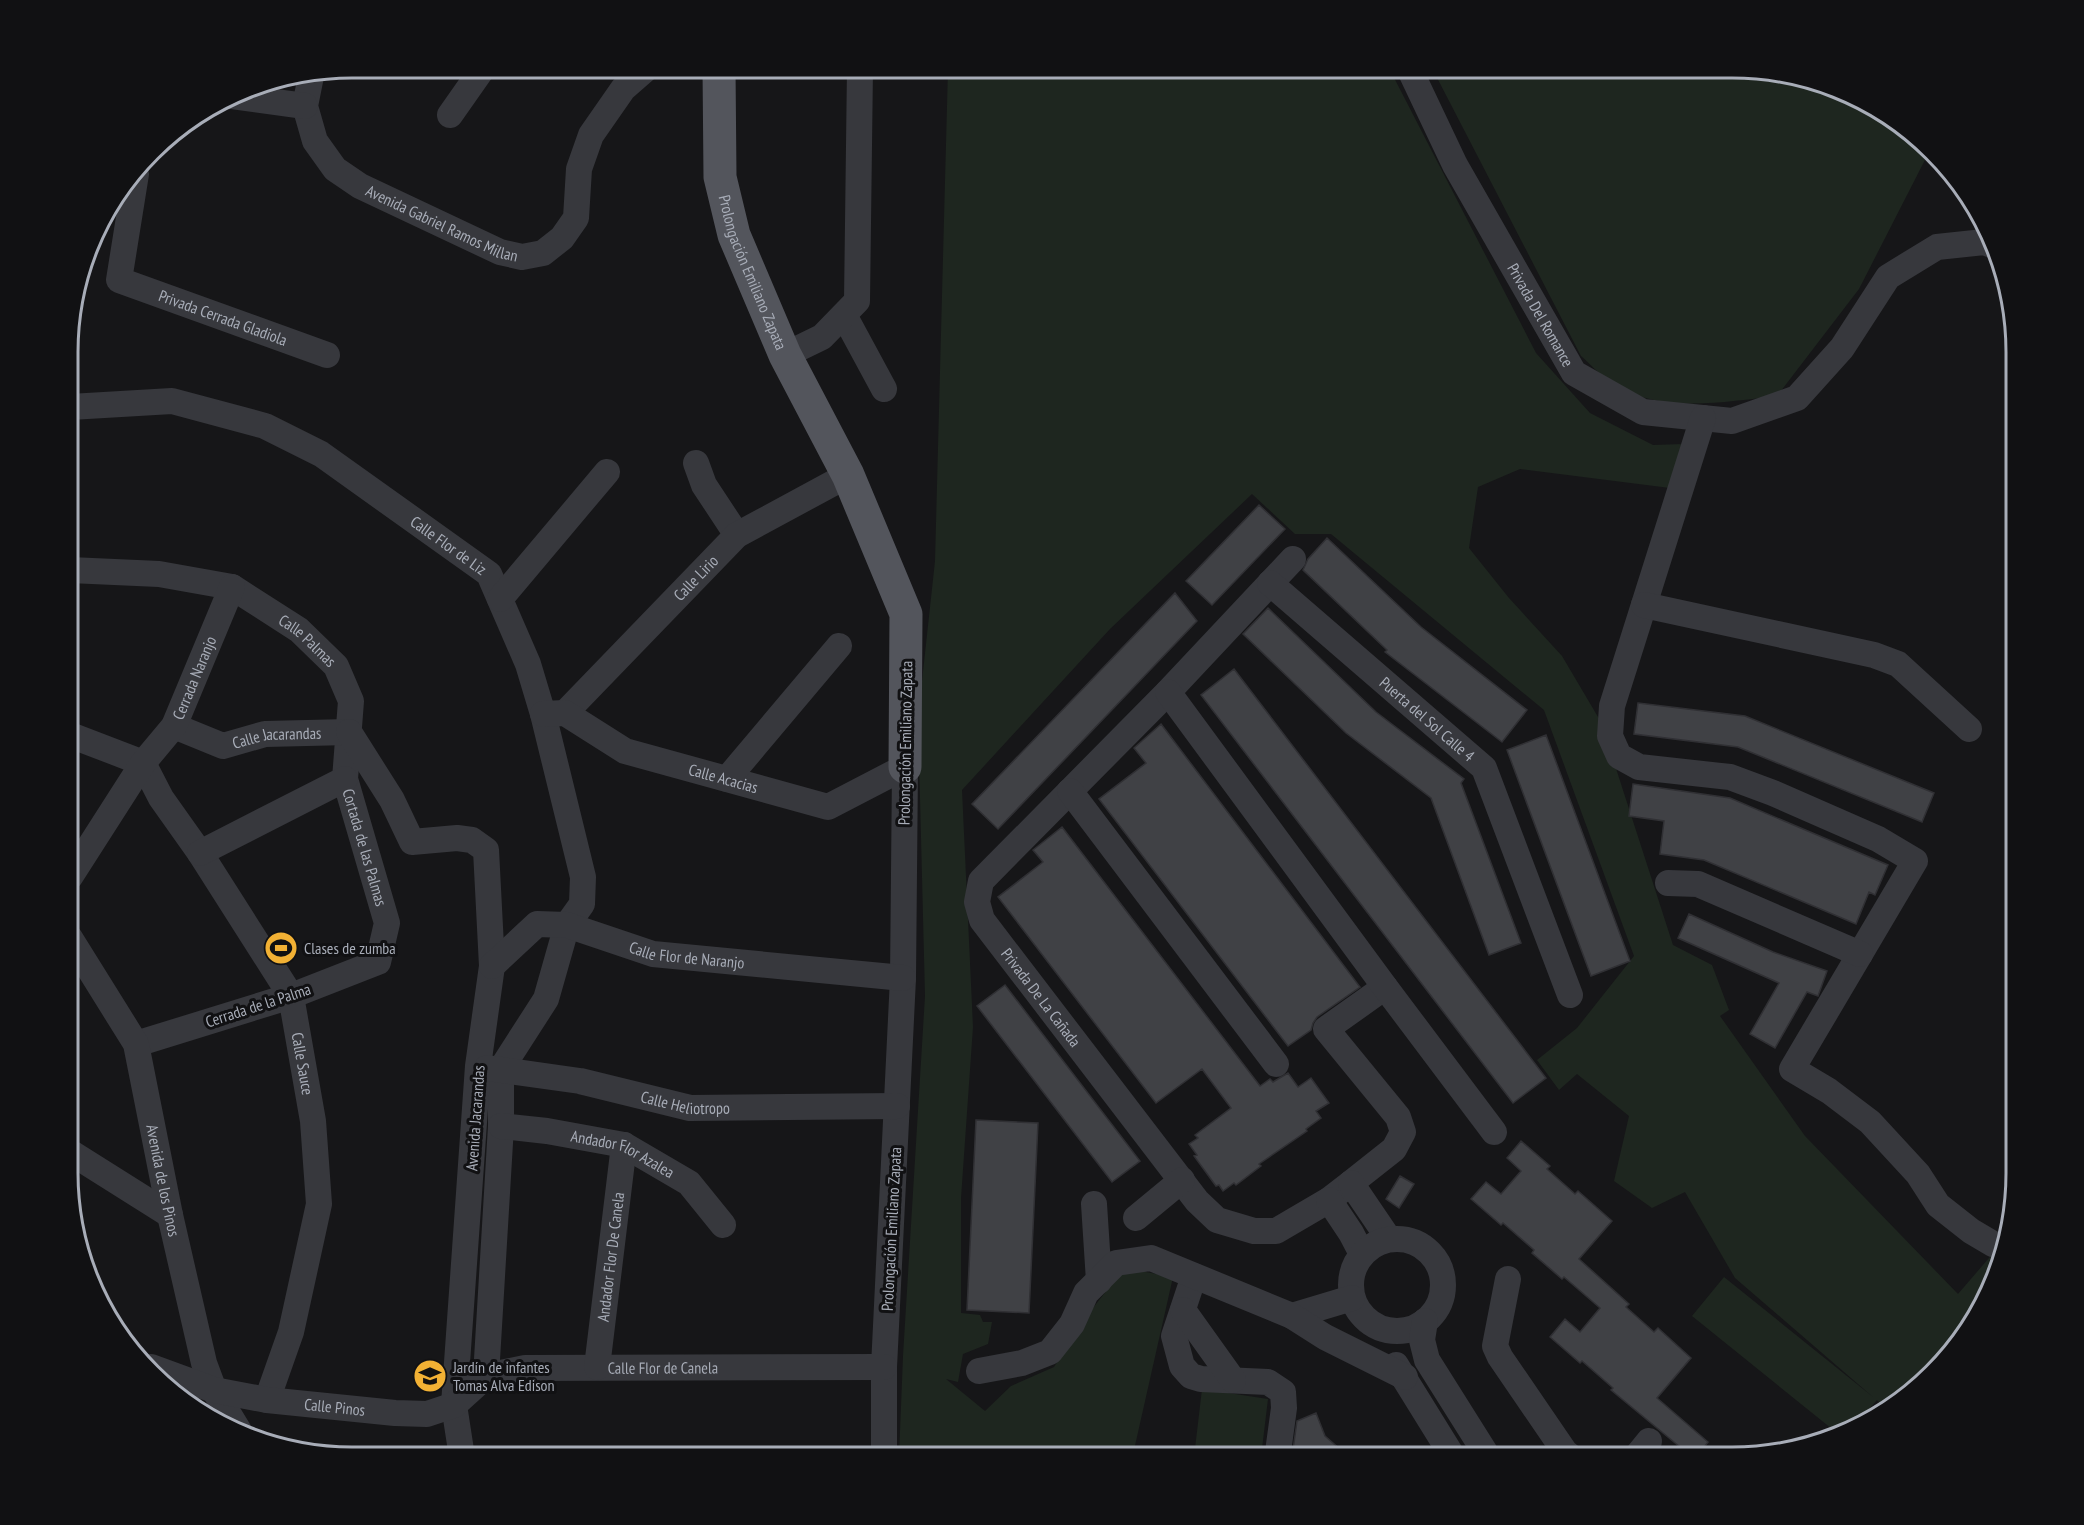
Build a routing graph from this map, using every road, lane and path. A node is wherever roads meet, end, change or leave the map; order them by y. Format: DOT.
graph roads {
  1 [pos="473,78"];
  2 [pos="636,78"];
  3 [pos="718,78"];
  4 [pos="861,78"];
  5 [pos="1413,78"];
  6 [pos="310,81"];
  7 [pos="249,98"];
  8 [pos="305,106"];
  9 [pos="450,115"];
  10 [pos="134,186"];
  11 [pos="1983,242"];
  12 [pos="844,315"];
  13 [pos="327,355"];
  14 [pos="785,355"];
  15 [pos="884,389"];
  16 [pos="78,407"];
  17 [pos="1703,418"];
  18 [pos="696,463"];
  19 [pos="607,472"];
  20 [pos="848,475"];
  21 [pos="737,536"];
  22 [pos="1293,559"];
  23 [pos="78,570"];
  24 [pos="1270,583"];
  25 [pos="232,587"];
  26 [pos="500,599"];
  27 [pos="1644,604"];
  28 [pos="839,646"];
  29 [pos="1168,692"];
  30 [pos="554,714"];
  31 [pos="174,726"];
  32 [pos="1969,729"];
  33 [pos="349,732"];
  34 [pos="78,738"];
  35 [pos="143,763"];
  36 [pos="905,767"];
  37 [pos="345,779"];
  38 [pos="727,779"];
  39 [pos="1070,791"];
  40 [pos="201,853"];
  41 [pos="78,865"];
  42 [pos="1668,883"];
  43 [pos="567,925"];
  44 [pos="78,951"];
  45 [pos="1860,954"];
  46 [pos="378,962"];
  47 [pos="492,966"];
  48 [pos="903,978"];
  49 [pos="1385,987"];
  50 [pos="1570,995"];
  51 [pos="291,996"];
  52 [pos="136,1044"];
  53 [pos="1276,1064"];
  54 [pos="489,1068"];
  55 [pos="897,1106"];
  56 [pos="501,1126"];
  57 [pos="1494,1132"];
  58 [pos="624,1145"];
  59 [pos="78,1157"];
  60 [pos="1182,1180"];
  61 [pos="1351,1183"];
  62 [pos="1329,1200"];
  63 [pos="1094,1204"];
  64 [pos="170,1215"];
  65 [pos="1136,1218"];
  66 [pos="723,1225"];
  67 [pos="1389,1239"];
  68 [pos="1993,1244"];
  69 [pos="1362,1254"];
  70 [pos="1194,1276"];
  71 [pos="1508,1279"];
  72 [pos="1099,1281"];
  73 [pos="1357,1307"];
  74 [pos="1183,1310"];
  75 [pos="1292,1316"];
  76 [pos="1425,1321"];
  77 [pos="597,1367"];
  78 [pos="884,1367"];
  79 [pos="979,1371"];
  80 [pos="163,1372"];
  81 [pos="486,1376"];
  82 [pos="1405,1377"];
  83 [pos="1233,1380"];
  84 [pos="214,1390"];
  85 [pos="267,1400"];
  86 [pos="454,1405"];
  87 [pos="232,1419"];
  88 [pos="460,1447"];
  89 [pos="884,1447"];
  90 [pos="1279,1447"];
  91 [pos="1447,1447"];
  92 [pos="1482,1447"];
  93 [pos="1562,1447"];
  1 -- 9 [label="street"];
  2 -- 8 [label="street, Avenida Gabriel Ramos Millan"];
  3 -- 14 [label="main road, Prolongación Emiliano Zapata"];
  4 -- 12 [label="street"];
  5 -- 17 [label="street, Privada Del Romance"];
  6 -- 8 [label="street, Avenida Gabriel Ramos Millan"];
  7 -- 8 [label="street"];
  10 -- 13 [label="street, Privada Cerrada Gladiola"];
  11 -- 17 [label="street, Privada Del Romance"];
  12 -- 14 [label="street"];
  12 -- 15 [label="street"];
  14 -- 20 [label="main road, Prolongación Emiliano Zapata"];
  16 -- 26 [label="street, Calle Flor de Liz"];
  17 -- 27 [label="street"];
  18 -- 21 [label="street"];
  19 -- 26 [label="street"];
  20 -- 21 [label="street, Calle Lirio"];
  20 -- 36 [label="main road, Prolongación Emiliano Zapata"];
  21 -- 30 [label="street, Calle Lirio"];
  22 -- 24 [label="street, Privada De La Cañada"];
  23 -- 25 [label="street, Calle Palmas"];
  24 -- 29 [label="street, Privada De La Cañada"];
  24 -- 50 [label="street, Puerta del Sol Calle 4"];
  25 -- 31 [label="street, Cerrada Naranjo"];
  25 -- 33 [label="street, Calle Palmas"];
  26 -- 30 [label="street, Calle Flor de Liz"];
  27 -- 32 [label="street"];
  27 -- 45 [label="street"];
  28 -- 38 [label="street"];
  29 -- 39 [label="street, Privada De La Cañada"];
  29 -- 49 [label="street"];
  30 -- 38 [label="street, Calle Acacias"];
  30 -- 43 [label="street, Calle Flor de Liz"];
  31 -- 33 [label="street, Calle Jacarandas"];
  31 -- 35 [label="street, Cerrada Naranjo"];
  33 -- 37 [label="street, Cortada de las Palmas"];
  33 -- 47 [label="street, Avenida Jacarandas"];
  34 -- 35 [label="street"];
  35 -- 40 [label="street, Calle Sauce"];
  35 -- 41 [label="street, Cerrada Naranjo"];
  36 -- 38 [label="street, Calle Acacias"];
  36 -- 48 [label="street, Prolongación Emiliano Zapata"];
  37 -- 40 [label="street"];
  37 -- 46 [label="street, Cortada de las Palmas"];
  39 -- 53 [label="street"];
  39 -- 60 [label="street, Privada De La Cañada"];
  40 -- 51 [label="street, Calle Sauce"];
  42 -- 45 [label="street"];
  43 -- 47 [label="street, Calle Flor de Naranjo"];
  43 -- 48 [label="street, Calle Flor de Naranjo"];
  43 -- 54 [label="street, Avenida Jacarandas"];
  44 -- 52 [label="street, Avenida de los Pinos"];
  45 -- 68 [label="street"];
  46 -- 51 [label="street, Cerrada de la Palma"];
  47 -- 54 [label="street, Avenida Jacarandas"];
  48 -- 55 [label="street, Prolongación Emiliano Zapata"];
  49 -- 57 [label="street"];
  49 -- 61 [label="street, Privada De La Cañada"];
  51 -- 52 [label="street, Cerrada de la Palma"];
  51 -- 85 [label="street, Calle Sauce"];
  52 -- 64 [label="street, Avenida de los Pinos"];
  54 -- 55 [label="street, Calle Heliotropo"];
  54 -- 56 [label="street, Avenida Jacarandas"];
  54 -- 86 [label="street, Avenida Jacarandas"];
  55 -- 78 [label="street, Prolongación Emiliano Zapata"];
  56 -- 58 [label="street, Andador Flor Azalea"];
  56 -- 81 [label="street, Avenida Jacarandas"];
  58 -- 66 [label="street, Andador Flor Azalea"];
  58 -- 77 [label="street, Andador Flor De Canela"];
  59 -- 64 [label="street"];
  60 -- 62 [label="street, Privada De La Cañada"];
  60 -- 65 [label="street"];
  61 -- 62 [label="street, Privada De La Cañada"];
  61 -- 67 [label="street"];
  62 -- 69 [label="street"];
  63 -- 72 [label="street"];
  64 -- 84 [label="street, Avenida de los Pinos"];
  67 -- 69 [label="street"];
  67 -- 76 [label="street"];
  69 -- 73 [label="street"];
  70 -- 72 [label="street"];
  70 -- 74 [label="street"];
  70 -- 75 [label="street"];
  71 -- 93 [label="street"];
  72 -- 79 [label="street"];
  73 -- 75 [label="street"];
  73 -- 76 [label="street"];
  73 -- 82 [label="street"];
  74 -- 83 [label="street"];
  74 -- 83 [label="street"];
  75 -- 82 [label="street"];
  76 -- 92 [label="street"];
  77 -- 78 [label="street, Calle Flor de Canela"];
  77 -- 81 [label="street, Calle Flor de Canela"];
  78 -- 89 [label="street, Prolongación Emiliano Zapata"];
  80 -- 84 [label="street, Calle Pinos"];
  81 -- 86 [label="street"];
  82 -- 91 [label="street"];
  83 -- 90 [label="street"];
  84 -- 85 [label="street, Calle Pinos"];
  84 -- 87 [label="street, Avenida de los Pinos"];
  85 -- 86 [label="street, Calle Pinos"];
  86 -- 88 [label="street, Avenida Jacarandas"];
}
